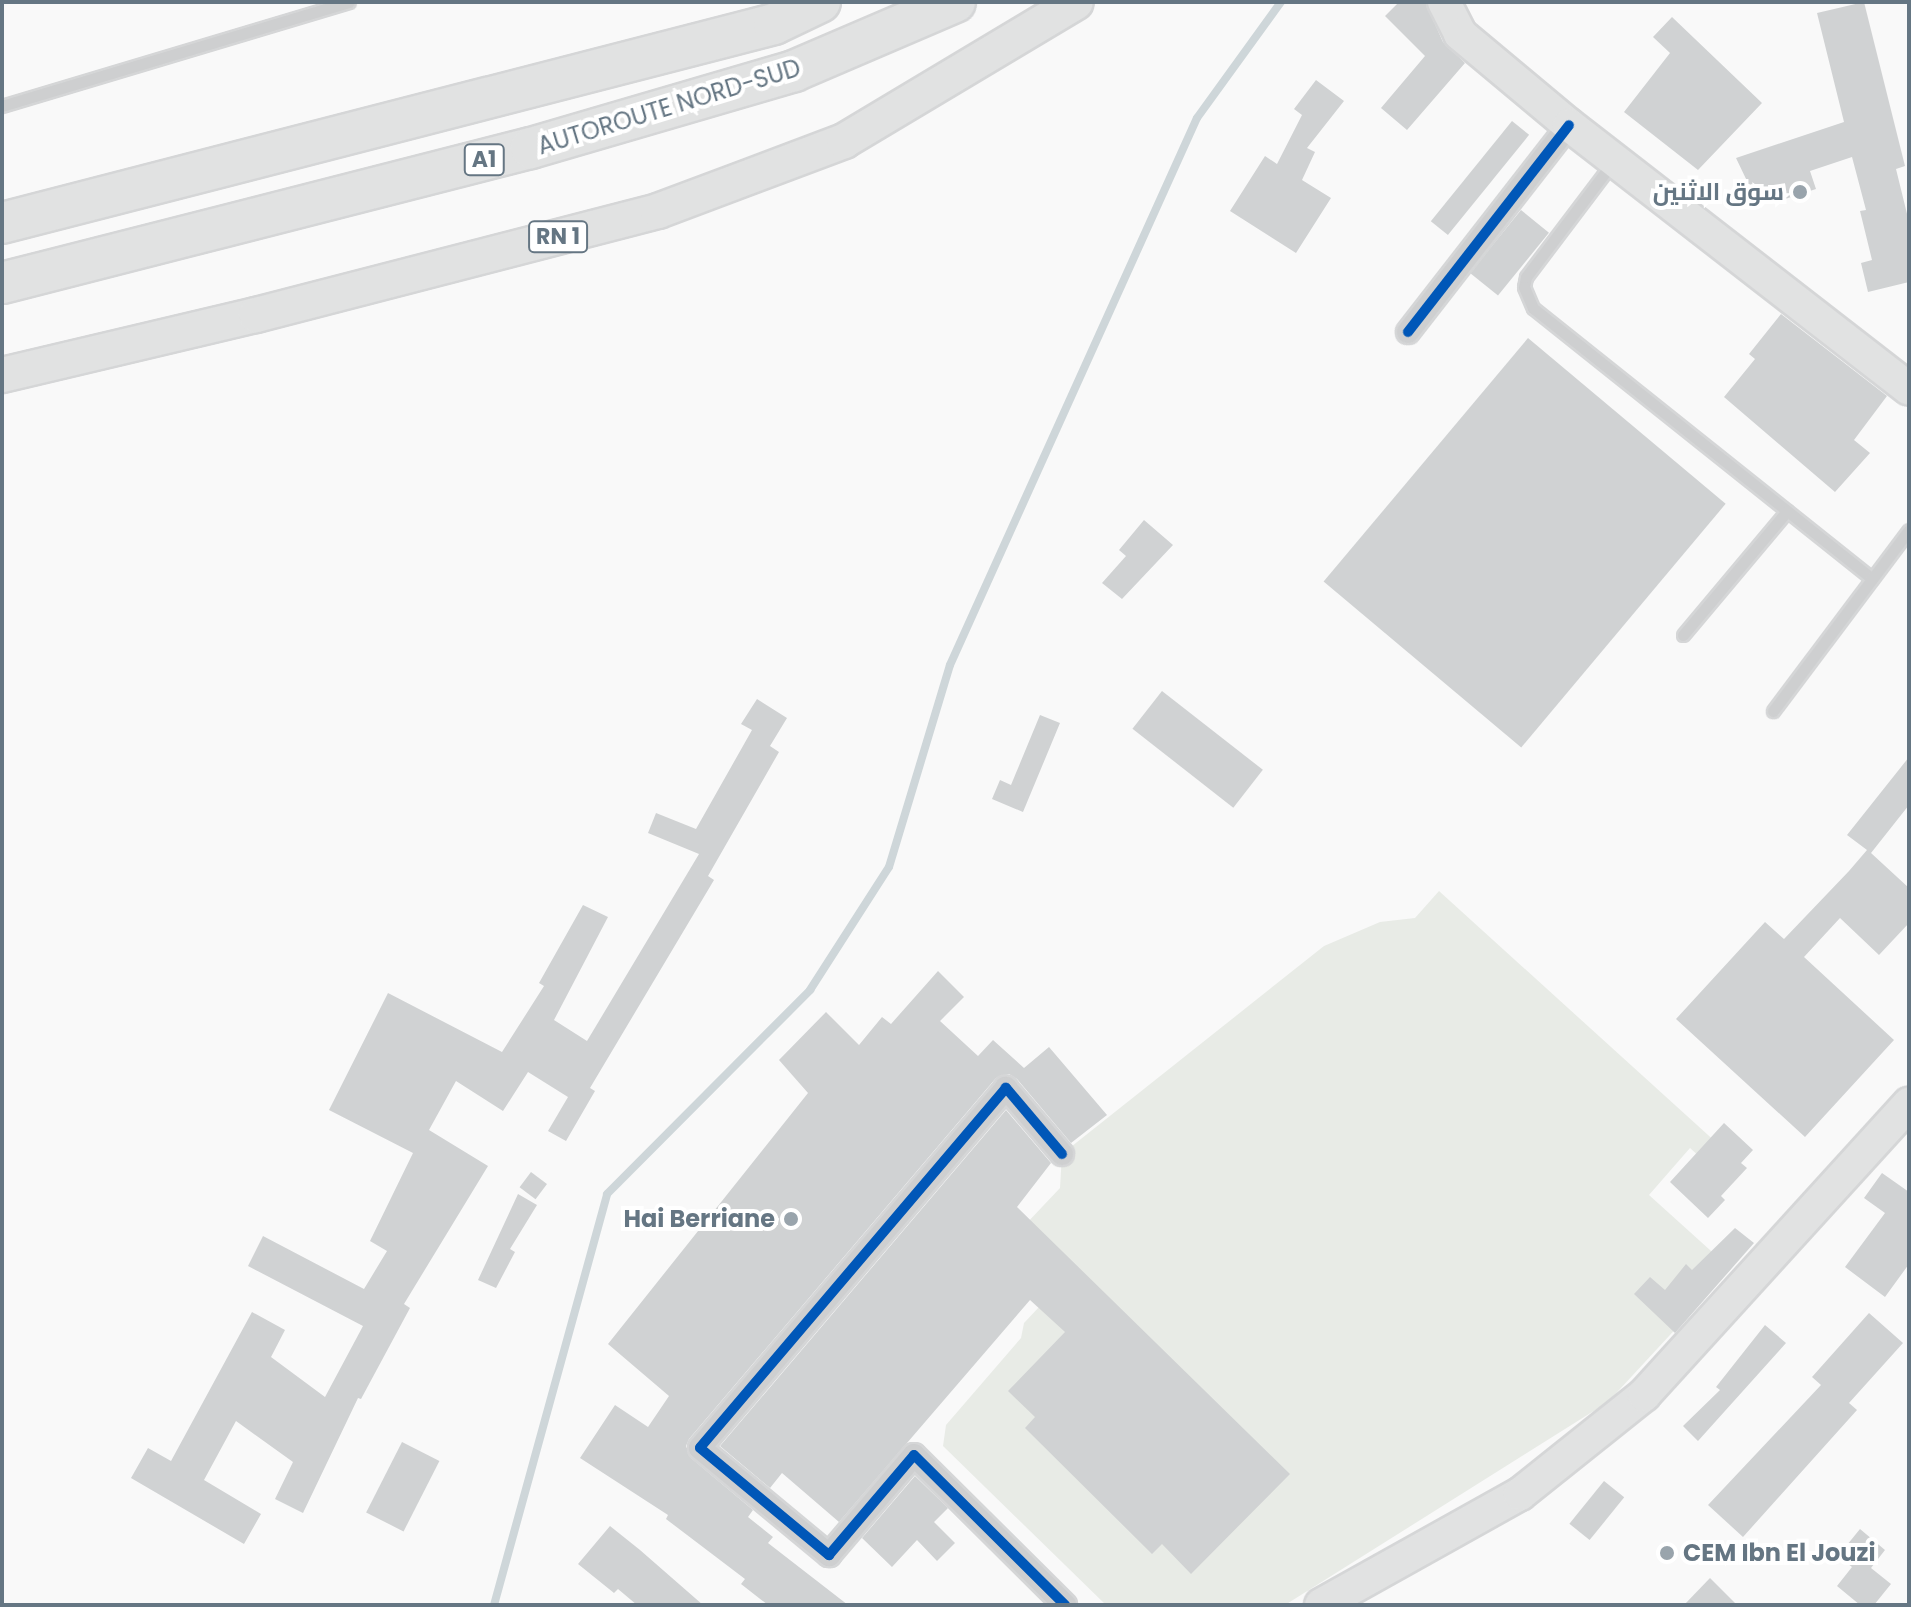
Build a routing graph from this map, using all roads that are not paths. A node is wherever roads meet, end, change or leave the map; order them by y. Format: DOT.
graph roads {
  1 [pos="349,2"];
  2 [pos="820,2"];
  3 [pos="955,2"];
  4 [pos="1076,2"];
  5 [pos="1444,2"];
  6 [pos="2,106"];
  7 [pos="1569,125"];
  8 [pos="1615,160"];
  9 [pos="2,223"];
  10 [pos="2,283"];
  11 [pos="1408,332"];
  12 [pos="2,375"];
  13 [pos="1909,389"];
  14 [pos="1787,511"];
  15 [pos="1909,530"];
  16 [pos="1872,579"];
  17 [pos="1683,635"];
  18 [pos="1773,711"];
  19 [pos="1909,1104"];
  20 [pos="1062,1154"];
  21 [pos="1065,1605"];
  22 [pos="1321,1605"];
  1 -- 6 [label="lane"];
  2 -- 9 [label="highway, AUTOROUTE NORD-SUD"];
  3 -- 10 [label="highway, AUTOROUTE NORD-SUD / A1"];
  4 -- 12 [label="main road, RN 1"];
  5 -- 7 [label="main road"];
  7 -- 8 [label="main road"];
  7 -- 11 [label="street"];
  8 -- 13 [label="main road"];
  8 -- 14 [label="lane"];
  14 -- 16 [label="lane"];
  14 -- 17 [label="lane"];
  15 -- 16 [label="lane"];
  16 -- 18 [label="lane"];
  19 -- 22 [label="main road"];
  20 -- 21 [label="street"];
}
